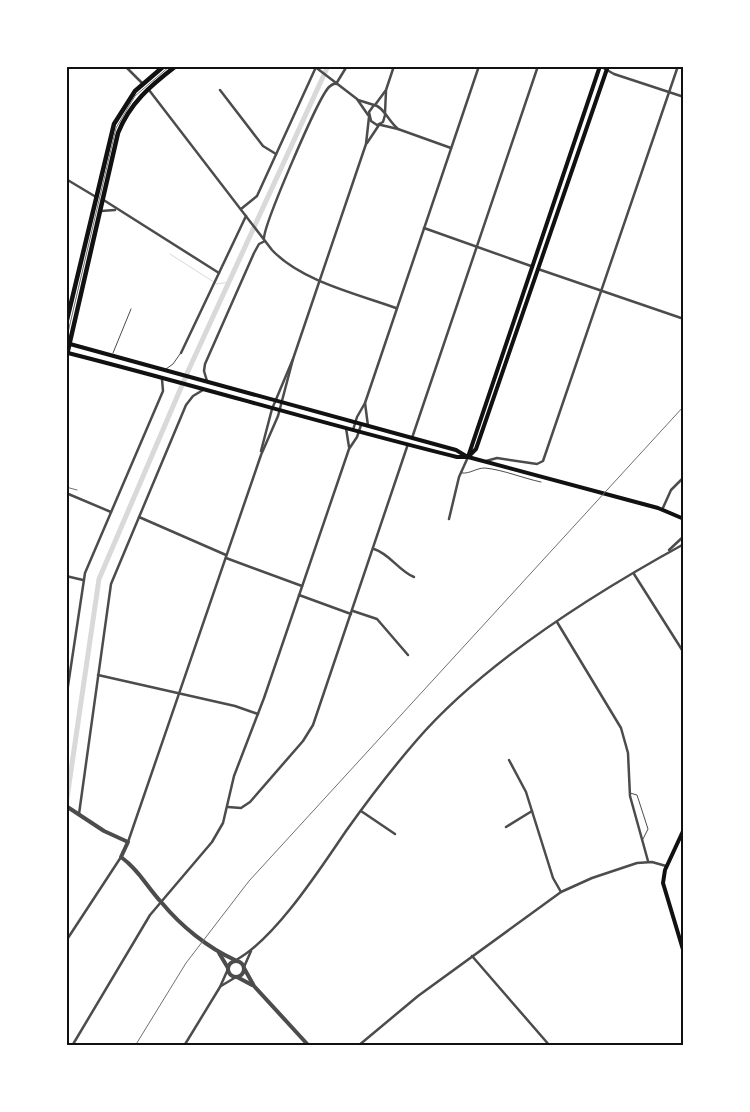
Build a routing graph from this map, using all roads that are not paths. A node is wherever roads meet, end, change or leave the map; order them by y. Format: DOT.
graph roads {
  1 [pos="125,66"];
  2 [pos="164,66"];
  3 [pos="176,66"];
  4 [pos="347,66"];
  5 [pos="394,66"];
  6 [pos="479,66"];
  7 [pos="538,66"];
  8 [pos="600,66"];
  9 [pos="678,66"];
  10 [pos="316,68"];
  11 [pos="608,69"];
  12 [pos="142,83"];
  13 [pos="336,84"];
  14 [pos="147,88"];
  15 [pos="220,90"];
  16 [pos="386,90"];
  17 [pos="669,92"];
  18 [pos="684,97"];
  19 [pos="356,99"];
  20 [pos="375,105"];
  21 [pos="385,114"];
  22 [pos="369,117"];
  23 [pos="380,125"];
  24 [pos="398,129"];
  25 [pos="111,131"];
  26 [pos="118,133"];
  27 [pos="366,144"];
  28 [pos="451,148"];
  29 [pos="276,154"];
  30 [pos="66,180"];
  31 [pos="96,197"];
  32 [pos="102,199"];
  33 [pos="241,209"];
  34 [pos="116,210"];
  35 [pos="99,212"];
  36 [pos="246,216"];
  37 [pos="424,228"];
  38 [pos="264,240"];
  39 [pos="477,247"];
  40 [pos="531,266"];
  41 [pos="538,269"];
  42 [pos="219,274"];
  43 [pos="320,280"];
  44 [pos="601,290"];
  45 [pos="396,308"];
  46 [pos="131,309"];
  47 [pos="684,319"];
  48 [pos="66,324"];
  49 [pos="68,343"];
  50 [pos="67,352"];
  51 [pos="181,353"];
  52 [pos="112,356"];
  53 [pos="66,359"];
  54 [pos="294,359"];
  55 [pos="163,370"];
  56 [pos="160,376"];
  57 [pos="208,383"];
  58 [pos="207,389"];
  59 [pos="274,401"];
  60 [pos="282,403"];
  61 [pos="365,403"];
  62 [pos="272,409"];
  63 [pos="280,411"];
  64 [pos="355,423"];
  65 [pos="361,425"];
  66 [pos="368,426"];
  67 [pos="345,428"];
  68 [pos="353,430"];
  69 [pos="359,432"];
  70 [pos="412,438"];
  71 [pos="408,444"];
  72 [pos="349,449"];
  73 [pos="261,455"];
  74 [pos="468,457"];
  75 [pos="484,461"];
  76 [pos="461,473"];
  77 [pos="684,477"];
  78 [pos="541,482"];
  79 [pos="66,492"];
  80 [pos="662,510"];
  81 [pos="111,512"];
  82 [pos="138,517"];
  83 [pos="449,519"];
  84 [pos="684,519"];
  85 [pos="684,536"];
  86 [pos="684,544"];
  87 [pos="374,549"];
  88 [pos="666,553"];
  89 [pos="226,557"];
  90 [pos="634,574"];
  91 [pos="66,576"];
  92 [pos="414,578"];
  93 [pos="83,580"];
  94 [pos="302,586"];
  95 [pos="299,595"];
  96 [pos="352,612"];
  97 [pos="557,622"];
  98 [pos="684,653"];
  99 [pos="408,655"];
  100 [pos="66,669"];
  101 [pos="71,670"];
  102 [pos="98,675"];
  103 [pos="179,694"];
  104 [pos="66,699"];
  105 [pos="258,714"];
  106 [pos="509,760"];
  107 [pos="630,793"];
  108 [pos="66,806"];
  109 [pos="228,807"];
  110 [pos="361,811"];
  111 [pos="532,811"];
  112 [pos="79,814"];
  113 [pos="506,827"];
  114 [pos="684,829"];
  115 [pos="395,834"];
  116 [pos="642,839"];
  117 [pos="128,842"];
  118 [pos="121,857"];
  119 [pos="648,862"];
  120 [pos="667,866"];
  121 [pos="561,892"];
  122 [pos="160,902"];
  123 [pos="66,940"];
  124 [pos="682,941"];
  125 [pos="252,950"];
  126 [pos="219,953"];
  127 [pos="684,953"];
  128 [pos="472,956"];
  129 [pos="236,960"];
  130 [pos="244,968"];
  131 [pos="228,969"];
  132 [pos="236,977"];
  133 [pos="254,986"];
  134 [pos="220,987"];
  135 [pos="72,1046"];
  136 [pos="184,1046"];
  137 [pos="309,1046"];
  138 [pos="358,1046"];
  139 [pos="550,1046"];
  1 -- 12 [label="street"];
  2 -- 12 [label="highway"];
  3 -- 14 [label="highway"];
  4 -- 13 [label="street"];
  5 -- 16 [label="street"];
  6 -- 28 [label="street"];
  7 -- 39 [label="street"];
  8 -- 11 [label="street"];
  8 -- 40 [label="main road"];
  9 -- 17 [label="street"];
  10 -- 13 [label="street"];
  10 -- 29 [label="street"];
  11 -- 17 [label="street"];
  11 -- 41 [label="main road"];
  12 -- 14 [label="highway"];
  12 -- 25 [label="highway"];
  13 -- 19 [label="street"];
  13 -- 38 [label="street"];
  14 -- 26 [label="highway"];
  14 -- 33 [label="street"];
  15 -- 29 [label="street"];
  16 -- 20 [label="street"];
  16 -- 21 [label="street"];
  17 -- 18 [label="street"];
  17 -- 44 [label="street"];
  19 -- 20 [label="street"];
  19 -- 22 [label="street"];
  20 -- 21 [label="street"];
  20 -- 22 [label="street"];
  21 -- 23 [label="street"];
  21 -- 24 [label="street"];
  22 -- 23 [label="street"];
  22 -- 27 [label="street"];
  23 -- 24 [label="street"];
  23 -- 27 [label="street"];
  24 -- 28 [label="street"];
  25 -- 26 [label="highway"];
  25 -- 31 [label="highway"];
  26 -- 32 [label="highway"];
  27 -- 43 [label="street"];
  28 -- 37 [label="street"];
  29 -- 33 [label="street"];
  30 -- 31 [label="street"];
  31 -- 32 [label="highway"];
  31 -- 48 [label="highway"];
  32 -- 34 [label="street"];
  32 -- 35 [label="highway"];
  33 -- 36 [label="street"];
  34 -- 35 [label="street"];
  34 -- 42 [label="street"];
  35 -- 49 [label="highway"];
  36 -- 38 [label="street"];
  36 -- 42 [label="street"];
  37 -- 39 [label="street"];
  37 -- 45 [label="street"];
  38 -- 43 [label="street"];
  38 -- 57 [label="street"];
  39 -- 40 [label="street"];
  39 -- 70 [label="street"];
  40 -- 41 [label="main road"];
  40 -- 74 [label="main road"];
  41 -- 44 [label="street"];
  41 -- 74 [label="main road"];
  42 -- 51 [label="street"];
  43 -- 45 [label="street"];
  43 -- 54 [label="street"];
  44 -- 47 [label="street"];
  44 -- 75 [label="street"];
  45 -- 61 [label="street"];
  46 -- 52 [label="lane"];
  49 -- 50 [label="highway"];
  49 -- 52 [label="main road"];
  50 -- 53 [label="highway"];
  50 -- 56 [label="main road"];
  51 -- 55 [label="lane"];
  52 -- 55 [label="main road"];
  54 -- 59 [label="street"];
  54 -- 60 [label="street"];
  55 -- 57 [label="main road"];
  56 -- 58 [label="main road"];
  56 -- 81 [label="street"];
  57 -- 59 [label="main road"];
  58 -- 62 [label="main road"];
  58 -- 82 [label="street"];
  59 -- 60 [label="main road"];
  59 -- 62 [label="street"];
  60 -- 63 [label="street"];
  60 -- 64 [label="main road"];
  61 -- 64 [label="street"];
  61 -- 66 [label="street"];
  62 -- 63 [label="main road"];
  62 -- 73 [label="street"];
  63 -- 67 [label="main road"];
  63 -- 73 [label="street"];
  64 -- 65 [label="main road"];
  64 -- 68 [label="street"];
  65 -- 66 [label="main road"];
  65 -- 69 [label="street"];
  66 -- 70 [label="main road"];
  67 -- 68 [label="main road"];
  67 -- 72 [label="street"];
  68 -- 69 [label="main road"];
  69 -- 71 [label="main road"];
  69 -- 72 [label="street"];
  70 -- 74 [label="main road"];
  71 -- 74 [label="main road"];
  71 -- 87 [label="street"];
  72 -- 94 [label="street"];
  73 -- 89 [label="street"];
  74 -- 75 [label="main road"];
  74 -- 76 [label="street"];
  75 -- 80 [label="main road"];
  76 -- 78 [label="lane"];
  76 -- 83 [label="street"];
  77 -- 80 [label="street"];
  79 -- 81 [label="street"];
  80 -- 84 [label="main road"];
  81 -- 93 [label="street"];
  82 -- 89 [label="street"];
  82 -- 102 [label="street"];
  85 -- 88 [label="street"];
  86 -- 88 [label="street"];
  87 -- 92 [label="street"];
  87 -- 96 [label="street"];
  88 -- 90 [label="street"];
  89 -- 94 [label="street"];
  89 -- 103 [label="street"];
  90 -- 97 [label="street"];
  90 -- 98 [label="street"];
  91 -- 93 [label="street"];
  93 -- 101 [label="street"];
  94 -- 95 [label="street"];
  95 -- 96 [label="street"];
  95 -- 105 [label="street"];
  96 -- 99 [label="street"];
  96 -- 109 [label="street"];
  97 -- 107 [label="street"];
  97 -- 110 [label="street"];
  100 -- 101 [label="street"];
  101 -- 104 [label="street"];
  102 -- 103 [label="street"];
  102 -- 112 [label="street"];
  103 -- 105 [label="street"];
  103 -- 117 [label="street"];
  105 -- 109 [label="street"];
  106 -- 111 [label="street"];
  107 -- 116 [label="street"];
  107 -- 116 [label="lane"];
  108 -- 112 [label="street"];
  109 -- 122 [label="street"];
  110 -- 115 [label="street"];
  110 -- 125 [label="street"];
  111 -- 113 [label="street"];
  111 -- 121 [label="street"];
  112 -- 117 [label="street"];
  114 -- 120 [label="main road"];
  116 -- 119 [label="street"];
  117 -- 118 [label="street"];
  118 -- 122 [label="street"];
  118 -- 123 [label="street"];
  119 -- 120 [label="street"];
  119 -- 121 [label="street"];
  120 -- 124 [label="main road"];
  121 -- 128 [label="street"];
  122 -- 126 [label="street"];
  122 -- 135 [label="street"];
  124 -- 127 [label="main road"];
  125 -- 129 [label="street"];
  125 -- 130 [label="street"];
  126 -- 129 [label="street"];
  126 -- 131 [label="street"];
  128 -- 138 [label="street"];
  128 -- 139 [label="street"];
  129 -- 130 [label="street"];
  129 -- 131 [label="street"];
  130 -- 132 [label="street"];
  130 -- 133 [label="street"];
  131 -- 132 [label="street"];
  131 -- 134 [label="street"];
  132 -- 133 [label="street"];
  132 -- 134 [label="street"];
  133 -- 137 [label="street"];
  134 -- 136 [label="street"];
}
